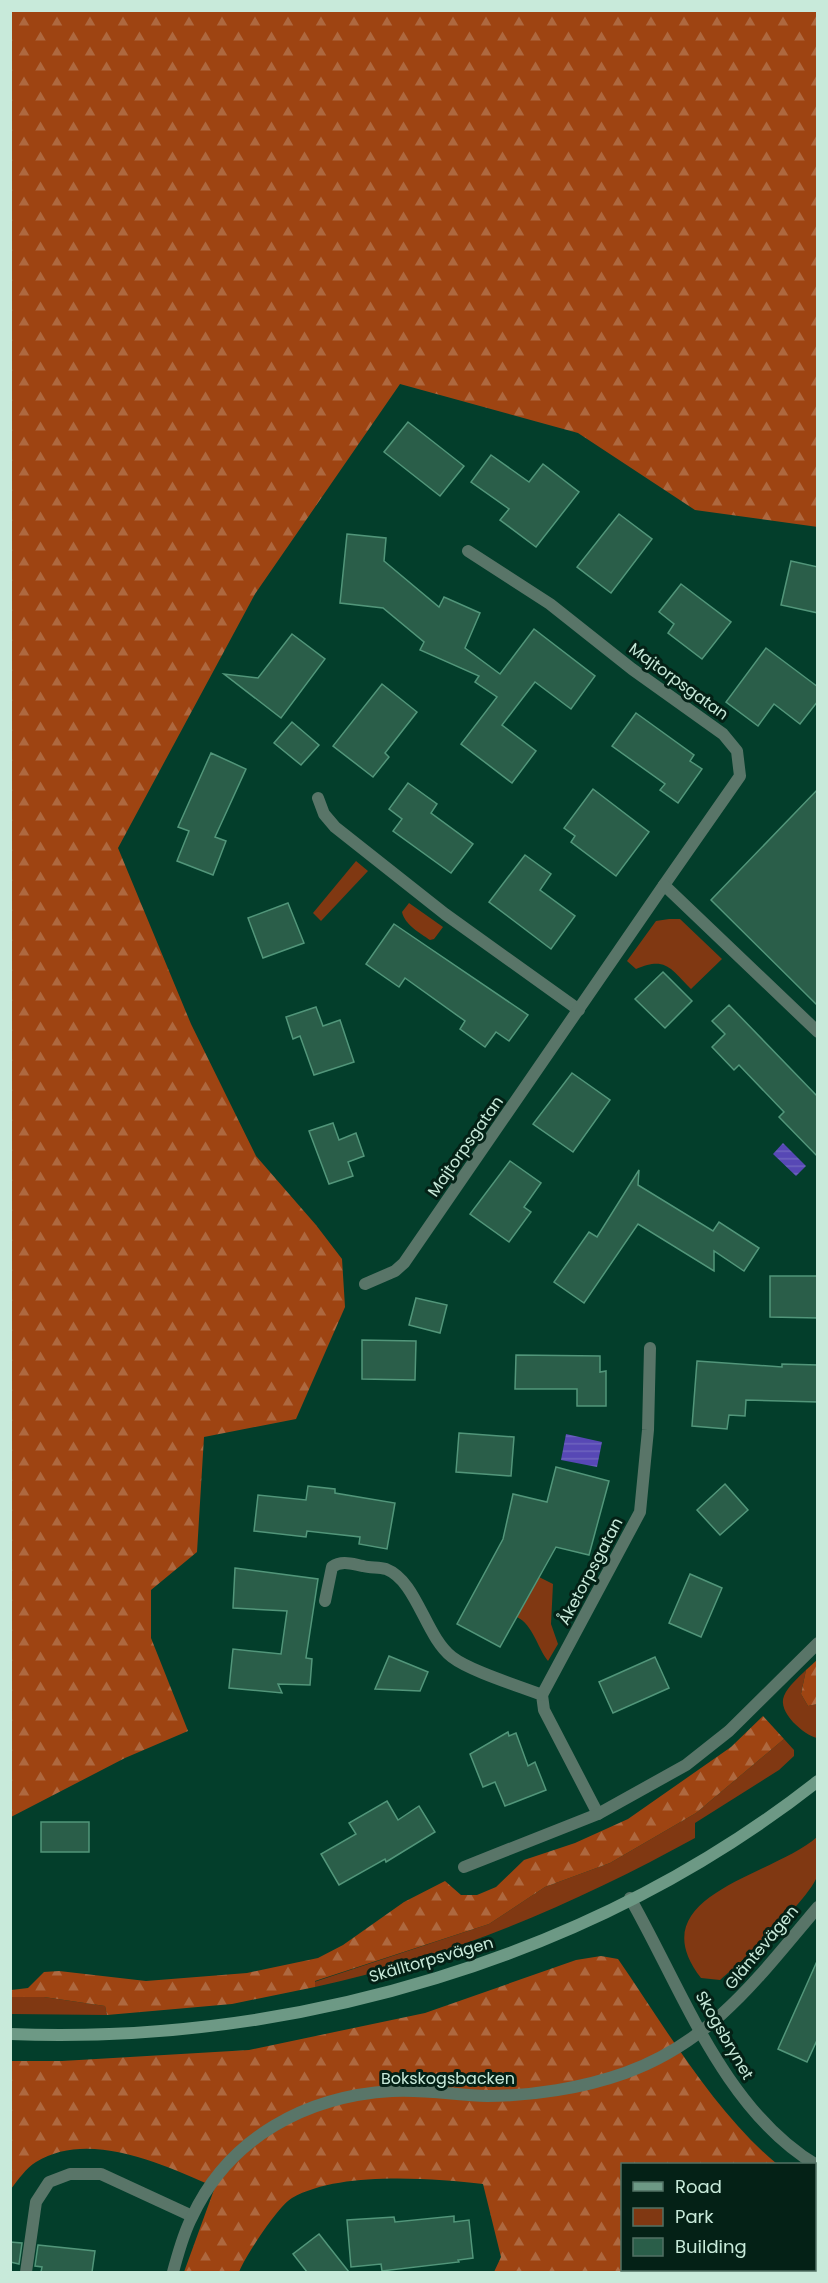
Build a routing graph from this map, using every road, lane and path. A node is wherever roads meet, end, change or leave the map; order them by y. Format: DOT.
graph roads {
  1 [pos="468,551"];
  2 [pos="318,798"];
  3 [pos="664,885"];
  4 [pos="579,1010"];
  5 [pos="818,1032"];
  6 [pos="364,1284"];
  7 [pos="651,1348"];
  8 [pos="325,1601"];
  9 [pos="818,1643"];
  10 [pos="542,1695"];
  11 [pos="818,1780"];
  12 [pos="598,1814"];
  13 [pos="464,1867"];
  14 [pos="630,1898"];
  15 [pos="818,1907"];
  16 [pos="702,2031"];
  17 [pos="10,2034"];
  18 [pos="813,2163"];
  19 [pos="192,2216"];
  20 [pos="26,2272"];
  21 [pos="173,2272"];
  1 -- 3 [label="street, Majtorpsgatan"];
  2 -- 4 [label="street"];
  3 -- 4 [label="street, Majtorpsgatan"];
  3 -- 5 [label="street"];
  4 -- 6 [label="street, Majtorpsgatan"];
  7 -- 10 [label="street, Åketorpsgatan"];
  8 -- 10 [label="street"];
  9 -- 12 [label="street"];
  10 -- 12 [label="street"];
  11 -- 14 [label="street, Skälltorpsvägen"];
  12 -- 13 [label="street"];
  14 -- 16 [label="street, Skogsbrynet"];
  14 -- 17 [label="street, Skälltorpsvägen"];
  15 -- 16 [label="street, Gläntevägen"];
  16 -- 18 [label="street, Skogsbrynet"];
  16 -- 19 [label="street, Bokskogsbacken"];
  19 -- 20 [label="street"];
  19 -- 21 [label="street, Bokskogsbacken"];
}
